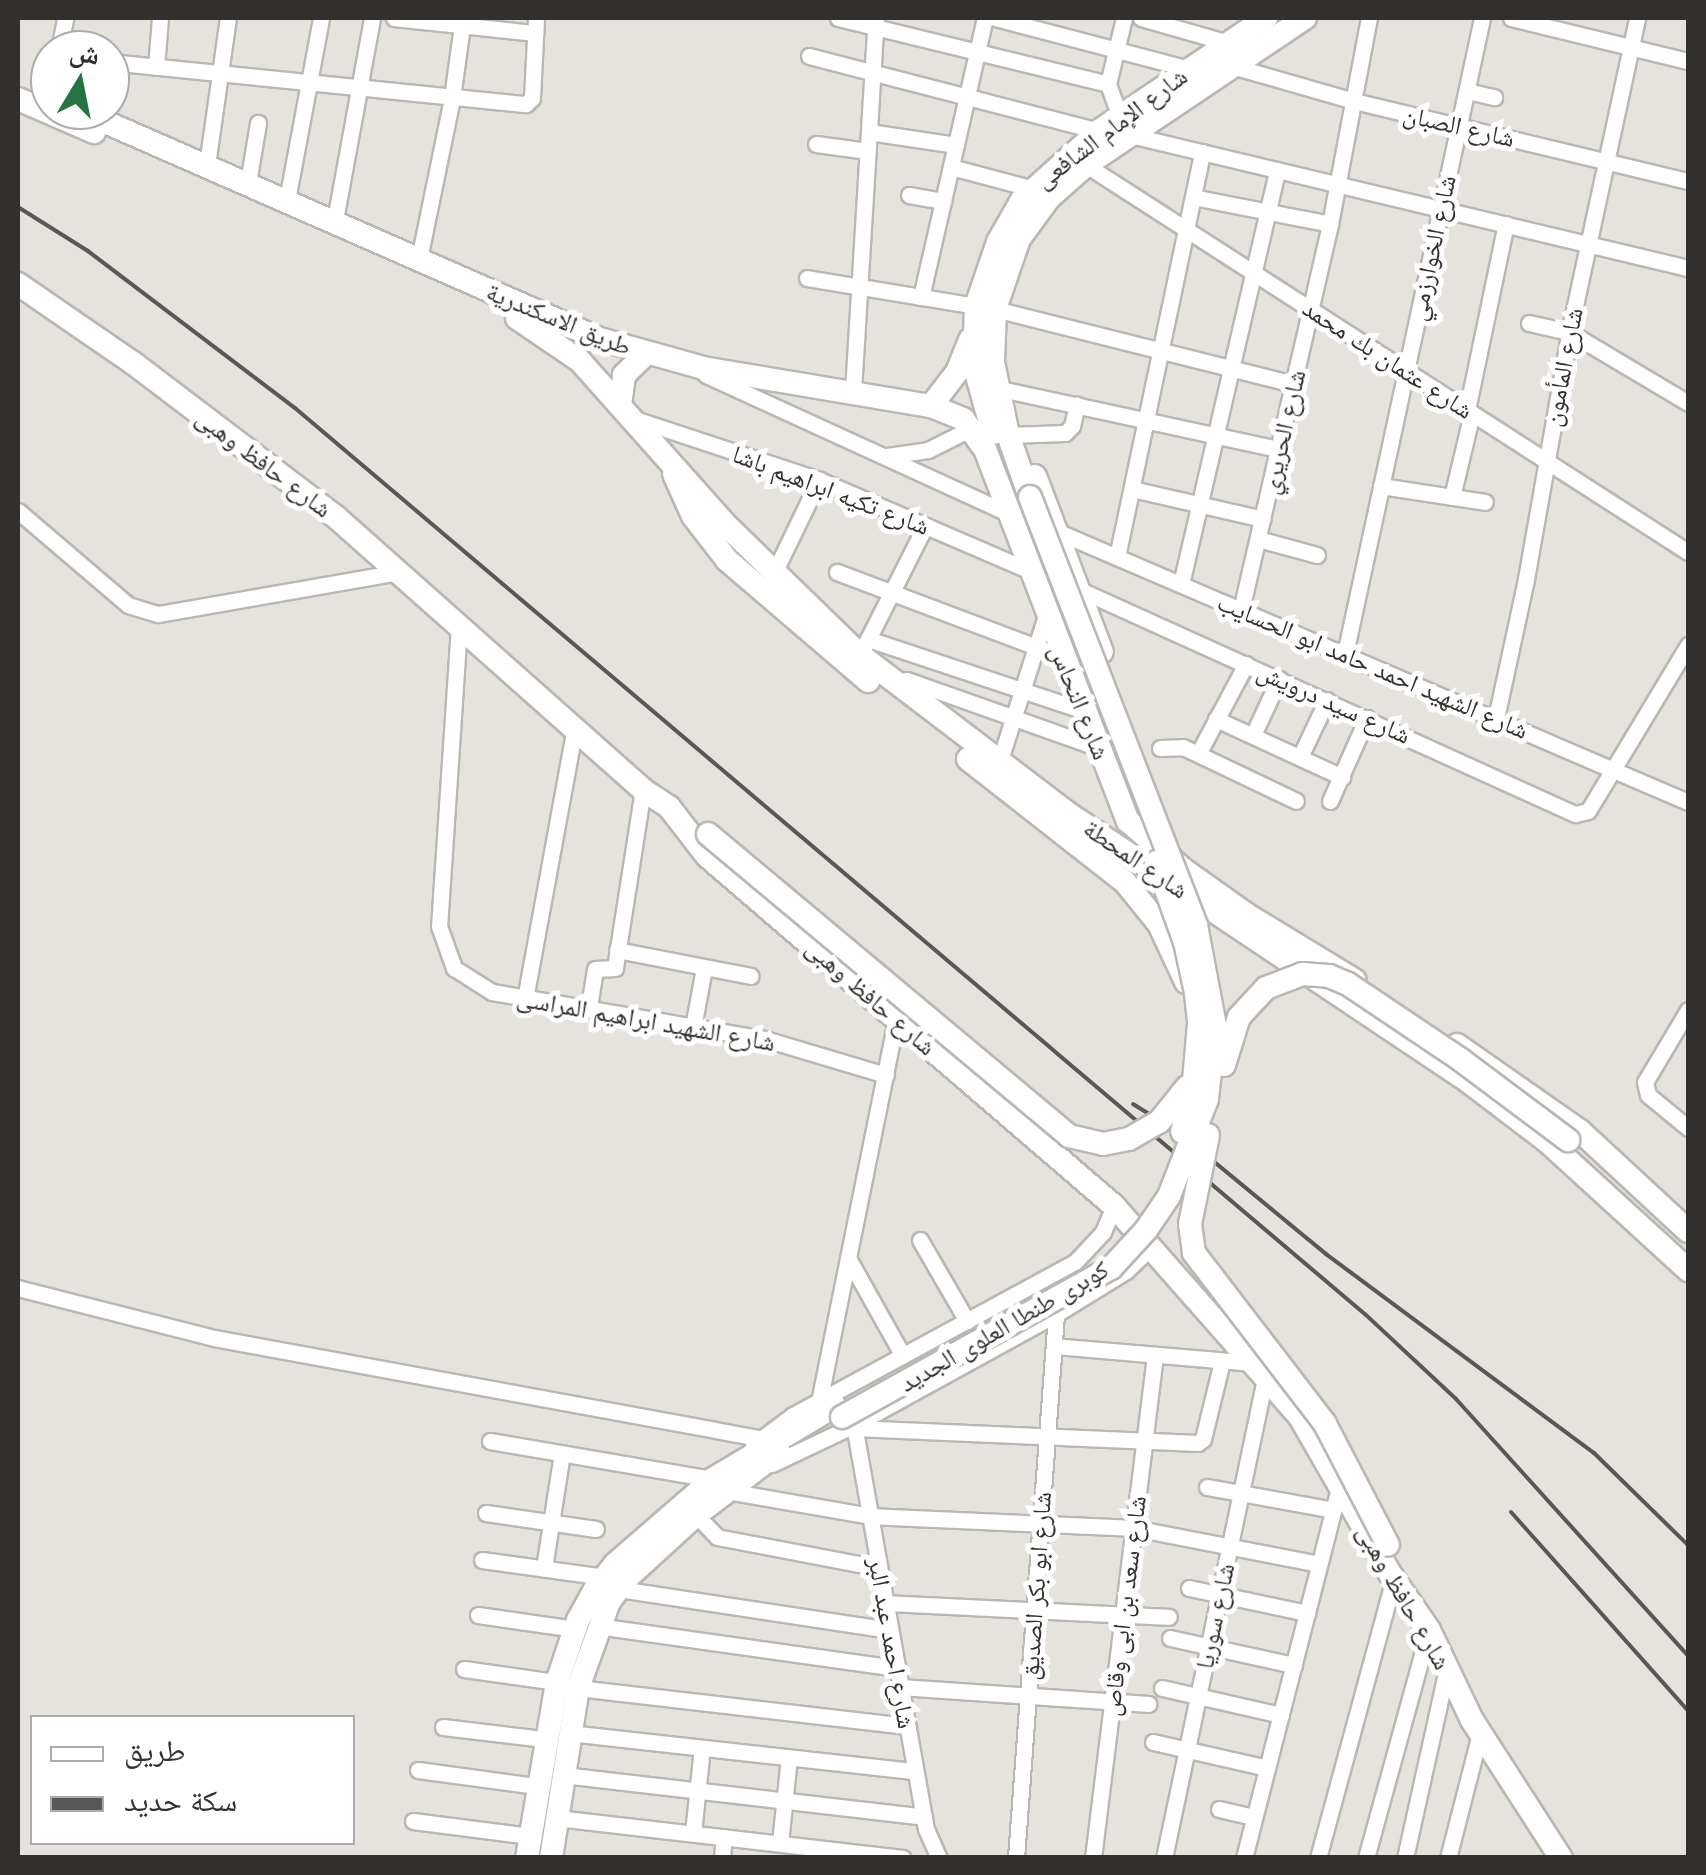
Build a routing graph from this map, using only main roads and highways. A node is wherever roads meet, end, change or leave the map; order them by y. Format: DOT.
graph roads {
  1 [pos="1266,18"];
  2 [pos="1305,18"];
  3 [pos="1230,54"];
  4 [pos="18,99"];
  5 [pos="1125,126"];
  6 [pos="125,130"];
  7 [pos="18,284"];
  8 [pos="985,308"];
  9 [pos="973,332"];
  10 [pos="646,354"];
  11 [pos="932,406"];
  12 [pos="626,411"];
  13 [pos="1008,434"];
  14 [pos="670,461"];
  15 [pos="1018,503"];
  16 [pos="670,808"];
  17 [pos="1128,822"];
  18 [pos="1111,842"];
  19 [pos="1184,870"];
  20 [pos="1198,1024"];
  21 [pos="1194,1065"];
  22 [pos="1688,1231"];
  23 [pos="1688,1250"];
  24 [pos="1688,1270"];
  25 [pos="841,1416"];
  26 [pos="720,1485"];
  27 [pos="612,1583"];
  28 [pos="1424,1622"];
  29 [pos="567,1685"];
  30 [pos="528,1847"];
  31 [pos="551,1858"];
  32 [pos="1561,1858"];
  1 -- 3 [label="main road, شارع الإمام الشافعى"];
  2 -- 3 [label="main road, شارع الإمام الشافعى"];
  3 -- 5 [label="main road, شارع الإمام الشافعى"];
  3 -- 5 [label="main road, شارع الإمام الشافعى"];
  4 -- 12 [label="main road, طريق الاسكندرية"];
  5 -- 8 [label="main road, شارع الإمام الشافعى"];
  5 -- 8 [label="main road, شارع الإمام الشافعى"];
  6 -- 10 [label="main road, طريق الاسكندرية"];
  7 -- 16 [label="main road, شارع حافظ وهبى"];
  8 -- 9 [label="main road, شارع الإمام الشافعى"];
  8 -- 13 [label="main road, شارع الإمام الشافعى"];
  9 -- 11 [label="main road"];
  9 -- 15 [label="main road, شارع الإمام الشافعى"];
  10 -- 11 [label="main road, طريق الاسكندرية"];
  10 -- 12 [label="main road"];
  11 -- 15 [label="main road, طريق الاسكندرية"];
  12 -- 14 [label="main road, شارع المحطة"];
  13 -- 15 [label="main road, شارع الإمام الشافعى"];
  13 -- 19 [label="main road, شارع الإمام الشافعى"];
  14 -- 18 [label="main road, شارع المحطة"];
  14 -- 20 [label="main road, bridge"];
  15 -- 17 [label="main road, شارع النحاس"];
  15 -- 20 [label="main road, كوبرى طنطا العلوى الجديد, bridge"];
  15 -- 25 [label="main road, كوبرى طنطا العلوى الجديد, bridge"];
  16 -- 21 [label="main road, bridge"];
  16 -- 28 [label="main road, شارع حافظ وهبى"];
  17 -- 18 [label="main road"];
  17 -- 19 [label="main road, شارع النحاس"];
  18 -- 24 [label="main road, شارع المحطة"];
  19 -- 22 [label="main road, شارع المحطة"];
  20 -- 21 [label="main road, كوبرى طنطا العلوى الجديد, bridge"];
  21 -- 25 [label="main road, كوبرى طنطا العلوى الجديد, bridge"];
  23 -- 28 [label="main road, bridge"];
  25 -- 26 [label="main road, كوبرى طنطا العلوى الجديد"];
  26 -- 27 [label="main road"];
  26 -- 27 [label="main road"];
  27 -- 29 [label="main road"];
  28 -- 32 [label="main road, شارع حافظ وهبى"];
  29 -- 30 [label="main road"];
  29 -- 31 [label="main road"];
}
